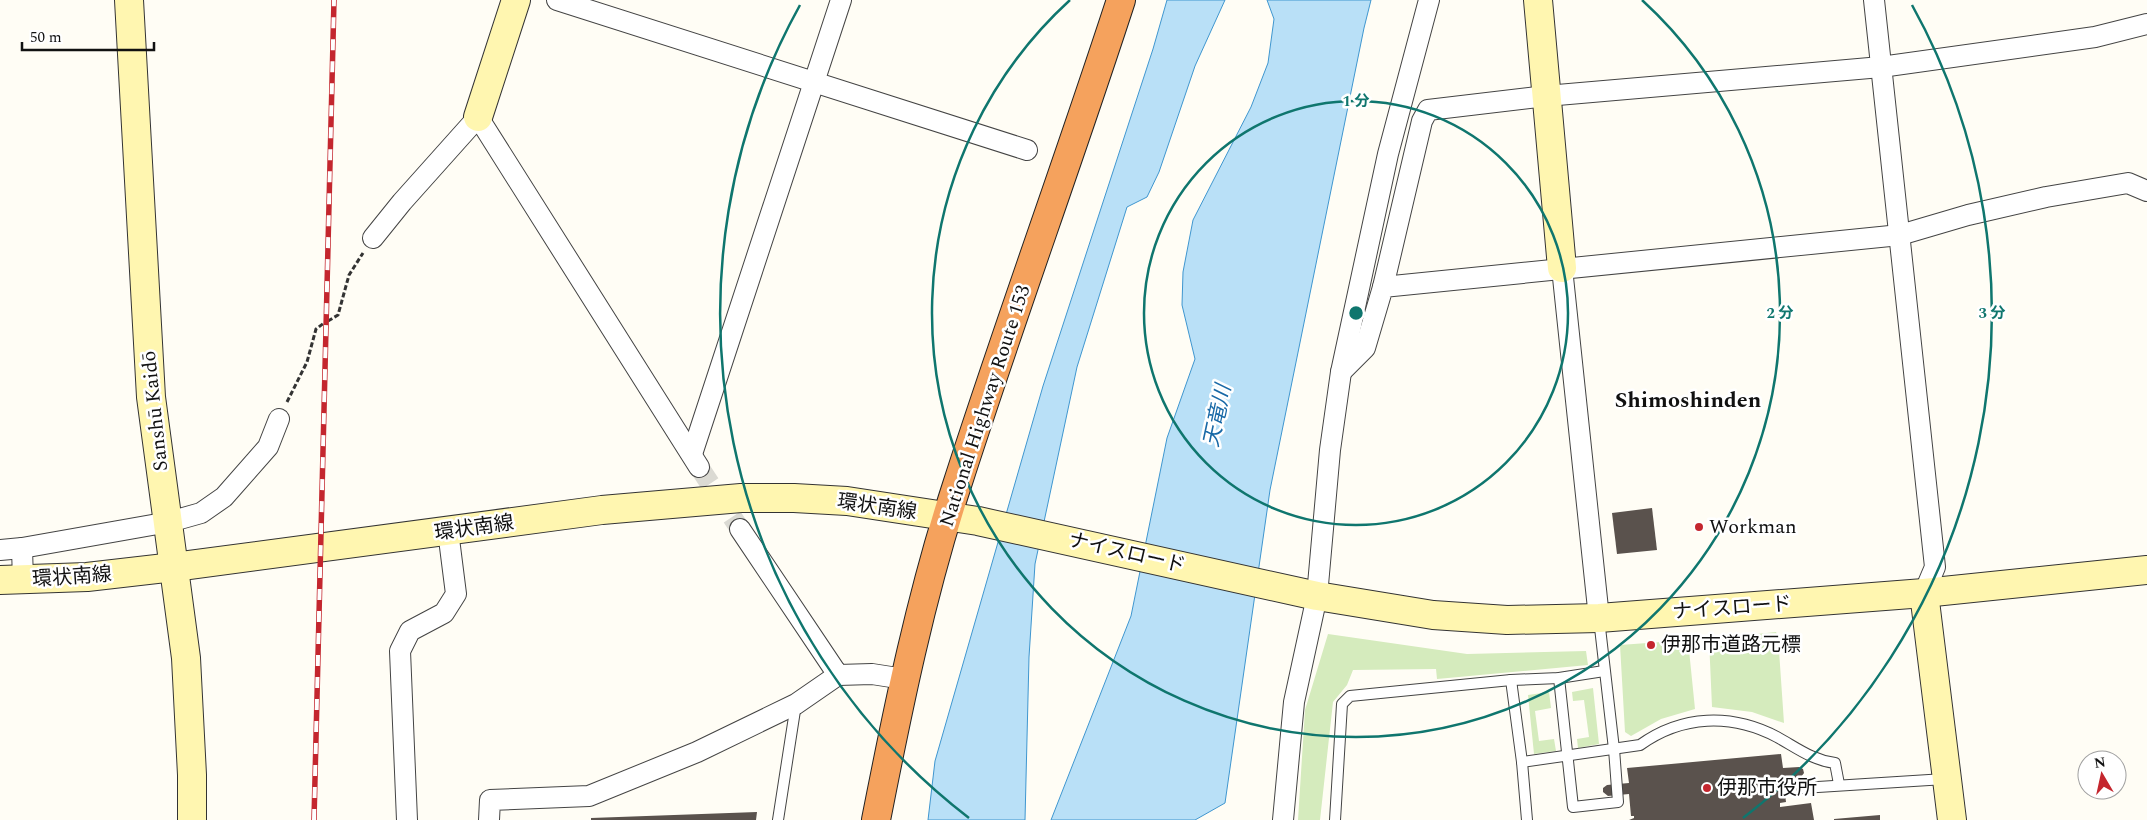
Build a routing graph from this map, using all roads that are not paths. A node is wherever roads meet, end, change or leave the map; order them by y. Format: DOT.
graph roads {
  1 [pos="129,0"];
  2 [pos="516,0"];
  3 [pos="557,0"];
  4 [pos="841,0"];
  5 [pos="1121,0"];
  6 [pos="1429,0"];
  7 [pos="1538,0"];
  8 [pos="1874,0"];
  9 [pos="2147,24"];
  10 [pos="1881,67"];
  11 [pos="814,81"];
  12 [pos="1546,96"];
  13 [pos="478,117"];
  14 [pos="1027,150"];
  15 [pos="2147,191"];
  16 [pos="1900,235"];
  17 [pos="373,238"];
  18 [pos="1562,268"];
  19 [pos="1383,287"];
  20 [pos="1341,372"];
  21 [pos="279,419"];
  22 [pos="948,517"];
  23 [pos="169,522"];
  24 [pos="740,529"];
  25 [pos="448,531"];
  26 [pos="22,548"];
  27 [pos="0,550"];
  28 [pos="174,567"];
  29 [pos="2147,570"];
  30 [pos="12,580"];
  31 [pos="1924,593"];
  32 [pos="1311,595"];
  33 [pos="1599,618"];
  34 [pos="1604,670"];
  35 [pos="838,675"];
  36 [pos="1559,678"];
  37 [pos="904,679"];
  38 [pos="1511,680"];
  39 [pos="796,704"];
  40 [pos="1614,749"];
  41 [pos="1568,756"];
  42 [pos="1522,762"];
  43 [pos="1947,779"];
  44 [pos="1839,784"];
  45 [pos="1802,788"];
  46 [pos="192,820"];
  47 [pos="407,820"];
  48 [pos="490,820"];
  49 [pos="778,820"];
  50 [pos="876,820"];
  51 [pos="1283,820"];
  52 [pos="1335,820"];
  53 [pos="1527,820"];
  54 [pos="1952,820"];
  1 -- 23 [label="street, Sanshū Kaidō"];
  2 -- 13 [label="street"];
  3 -- 11 [label="street"];
  4 -- 11 [label="street"];
  5 -- 22 [label="highway, National Highway Route 153"];
  6 -- 20 [label="street"];
  7 -- 12 [label="street"];
  8 -- 10 [label="street"];
  9 -- 10 [label="street"];
  10 -- 12 [label="street"];
  10 -- 16 [label="street"];
  11 -- 13 [label="street"];
  11 -- 14 [label="street"];
  12 -- 18 [label="street"];
  12 -- 19 [label="street"];
  13 -- 17 [label="street"];
  15 -- 16 [label="street"];
  16 -- 18 [label="street"];
  16 -- 31 [label="street"];
  18 -- 19 [label="street"];
  18 -- 33 [label="street"];
  19 -- 20 [label="street"];
  20 -- 32 [label="street"];
  21 -- 23 [label="street"];
  22 -- 25 [label="street, 環状南線"];
  22 -- 32 [label="street, ナイスロード"];
  22 -- 37 [label="highway, National Highway Route 153"];
  23 -- 26 [label="street"];
  23 -- 28 [label="street, Sanshū Kaidō"];
  24 -- 35 [label="street"];
  25 -- 28 [label="street, 環状南線"];
  25 -- 47 [label="street"];
  26 -- 27 [label="street"];
  26 -- 30 [label="street"];
  28 -- 30 [label="street, 環状南線"];
  28 -- 46 [label="street, Sanshū Kaidō"];
  29 -- 31 [label="street, ナイスロード"];
  31 -- 33 [label="street, ナイスロード"];
  31 -- 43 [label="street"];
  32 -- 33 [label="street, ナイスロード"];
  32 -- 51 [label="street"];
  33 -- 34 [label="lane"];
  34 -- 36 [label="lane"];
  34 -- 40 [label="lane"];
  35 -- 37 [label="street"];
  35 -- 39 [label="street"];
  36 -- 38 [label="lane"];
  36 -- 41 [label="lane"];
  37 -- 50 [label="highway, National Highway Route 153"];
  38 -- 42 [label="lane"];
  38 -- 52 [label="lane"];
  39 -- 48 [label="street"];
  39 -- 49 [label="lane"];
  40 -- 41 [label="lane"];
  40 -- 41 [label="lane"];
  40 -- 44 [label="lane"];
  41 -- 42 [label="lane"];
  42 -- 53 [label="lane"];
  43 -- 44 [label="lane"];
  43 -- 54 [label="street"];
  44 -- 45 [label="lane"];
}
